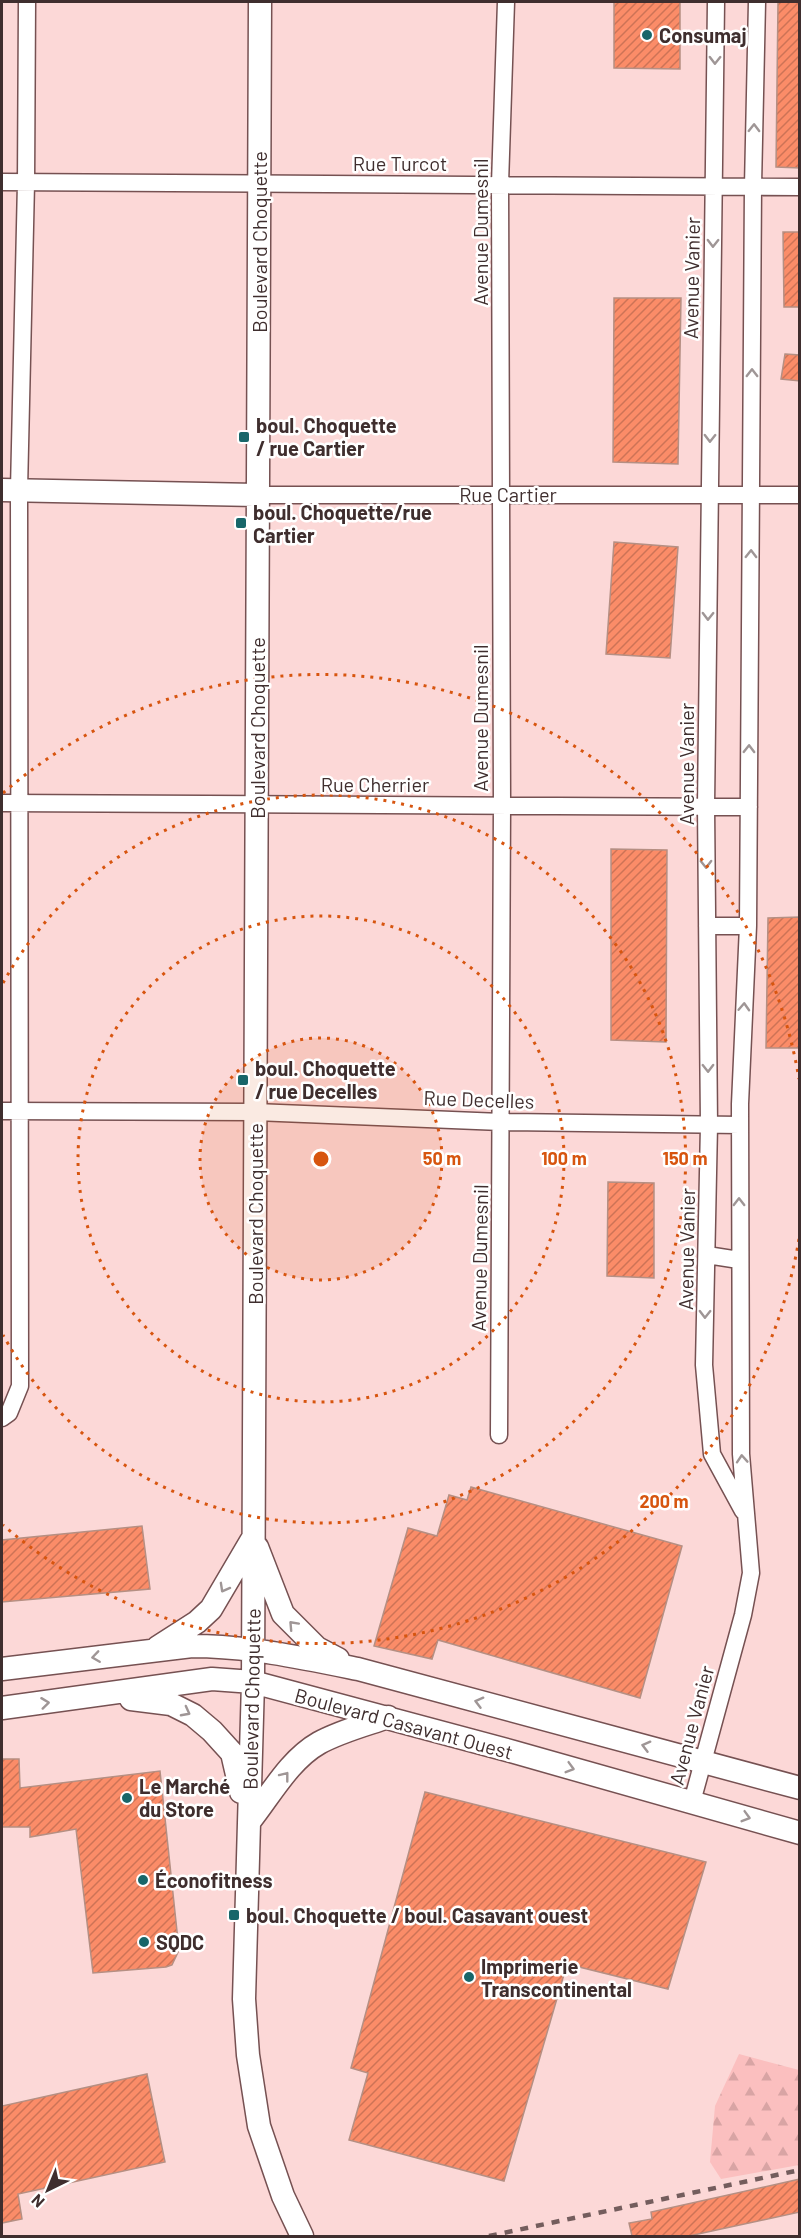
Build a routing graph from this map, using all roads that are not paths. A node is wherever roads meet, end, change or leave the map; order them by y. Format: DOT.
graph roads {
  1 [pos="27,2"];
  2 [pos="260,2"];
  3 [pos="506,2"];
  4 [pos="716,2"];
  5 [pos="757,2"];
  6 [pos="2,182"];
  7 [pos="26,183"];
  8 [pos="260,184"];
  9 [pos="500,184"];
  10 [pos="714,185"];
  11 [pos="753,186"];
  12 [pos="800,187"];
  13 [pos="10,490"];
  14 [pos="501,494"];
  15 [pos="709,494"];
  16 [pos="258,495"];
  17 [pos="752,495"];
  18 [pos="800,495"];
  19 [pos="2,803"];
  20 [pos="20,804"];
  21 [pos="257,805"];
  22 [pos="502,806"];
  23 [pos="706,806"];
  24 [pos="749,807"];
  25 [pos="707,926"];
  26 [pos="748,926"];
  27 [pos="2,1111"];
  28 [pos="20,1111"];
  29 [pos="255,1112"];
  30 [pos="501,1122"];
  31 [pos="709,1125"];
  32 [pos="740,1125"];
  33 [pos="707,1255"];
  34 [pos="739,1260"];
  35 [pos="5,1416"];
  36 [pos="499,1435"];
  37 [pos="747,1517"];
  38 [pos="253,1537"];
  39 [pos="154,1649"];
  40 [pos="252,1651"];
  41 [pos="2,1669"];
  42 [pos="358,1669"];
  43 [pos="253,1682"];
  44 [pos="88,1697"];
  45 [pos="2,1708"];
  46 [pos="388,1717"];
  47 [pos="703,1761"];
  48 [pos="800,1788"];
  49 [pos="692,1802"];
  50 [pos="249,1822"];
  51 [pos="800,1833"];
  52 [pos="302,2236"];
  1 -- 7 [label="street"];
  2 -- 8 [label="main road, Boulevard Choquette"];
  3 -- 9 [label="street, Avenue Dumesnil"];
  4 -- 10 [label="street, Avenue Vanier, one-way"];
  11 -- 5 [label="street, Avenue Vanier, one-way"];
  6 -- 7 [label="street, Rue Turcot"];
  7 -- 8 [label="street, Rue Turcot"];
  7 -- 13 [label="street"];
  8 -- 9 [label="street, Rue Turcot"];
  8 -- 16 [label="main road, Boulevard Choquette"];
  9 -- 10 [label="street, Rue Turcot"];
  9 -- 14 [label="street, Avenue Dumesnil"];
  10 -- 11 [label="street, Rue Turcot"];
  10 -- 15 [label="street, Avenue Vanier, one-way"];
  11 -- 12 [label="street, Rue Turcot"];
  17 -- 11 [label="street, Avenue Vanier, one-way"];
  13 -- 16 [label="main road, Rue Cartier"];
  13 -- 20 [label="street"];
  14 -- 15 [label="street, Rue Cartier"];
  14 -- 16 [label="street, Rue Cartier"];
  14 -- 22 [label="street, Avenue Dumesnil"];
  15 -- 17 [label="street, Rue Cartier"];
  15 -- 23 [label="street, Avenue Vanier, one-way"];
  16 -- 21 [label="main road, Boulevard Choquette"];
  17 -- 18 [label="street, Rue Cartier"];
  24 -- 17 [label="street, Avenue Vanier, one-way"];
  19 -- 20 [label="street, Rue Cherrier"];
  20 -- 21 [label="street, Rue Cherrier"];
  20 -- 28 [label="street"];
  21 -- 22 [label="street, Rue Cherrier"];
  21 -- 29 [label="main road, Boulevard Choquette"];
  22 -- 23 [label="street, Rue Cherrier"];
  22 -- 30 [label="street, Avenue Dumesnil"];
  23 -- 24 [label="street, Rue Cherrier"];
  23 -- 25 [label="street, Avenue Vanier, one-way"];
  24 -- 26 [label="street, Avenue Vanier"];
  25 -- 26 [label="street"];
  25 -- 31 [label="street, Avenue Vanier, one-way"];
  32 -- 26 [label="street, Avenue Vanier, one-way"];
  27 -- 28 [label="street, Rue Decelles"];
  28 -- 29 [label="street, Rue Decelles"];
  28 -- 35 [label="street"];
  29 -- 30 [label="street, Rue Decelles"];
  29 -- 38 [label="main road, Boulevard Choquette"];
  30 -- 31 [label="street, Rue Decelles"];
  30 -- 36 [label="street, Avenue Dumesnil"];
  31 -- 32 [label="street, Rue Decelles"];
  31 -- 33 [label="street, Avenue Vanier"];
  34 -- 32 [label="street, Avenue Vanier, one-way"];
  33 -- 34 [label="street"];
  33 -- 37 [label="street, Avenue Vanier, one-way"];
  37 -- 34 [label="street, Avenue Vanier, one-way"];
  37 -- 47 [label="street, Avenue Vanier"];
  38 -- 39 [label="main road, one-way"];
  38 -- 40 [label="main road, Boulevard Choquette"];
  42 -- 38 [label="main road, one-way"];
  39 -- 40 [label="main road, Boulevard Casavant Ouest"];
  39 -- 41 [label="main road, Boulevard Casavant Ouest, one-way"];
  40 -- 42 [label="main road, Boulevard Casavant Ouest"];
  40 -- 43 [label="main road, Boulevard Choquette"];
  47 -- 42 [label="main road, Boulevard Casavant Ouest, one-way"];
  43 -- 44 [label="main road, Boulevard Casavant Ouest"];
  43 -- 46 [label="main road, Boulevard Casavant Ouest"];
  43 -- 50 [label="main road, Boulevard Choquette"];
  45 -- 44 [label="main road, Boulevard Casavant Ouest, one-way"];
  44 -- 50 [label="main road, one-way"];
  46 -- 49 [label="main road, Boulevard Casavant Ouest, one-way"];
  50 -- 46 [label="main road, one-way"];
  47 -- 48 [label="main road, Boulevard Casavant Ouest"];
  47 -- 49 [label="street, Avenue Vanier"];
  49 -- 51 [label="main road, Boulevard Casavant Ouest, one-way"];
  50 -- 52 [label="main road, Boulevard Choquette"];
}
